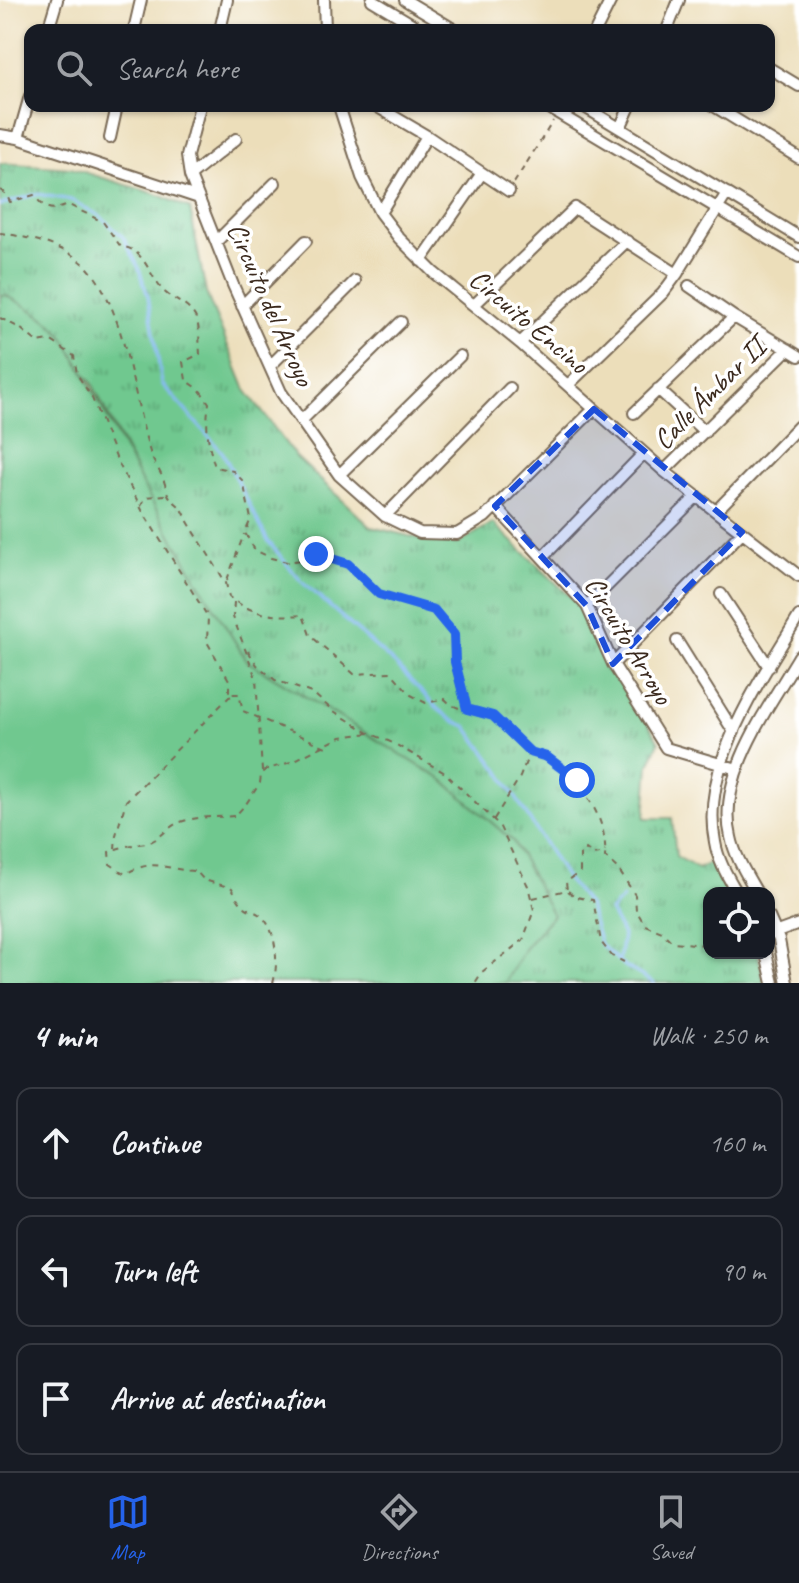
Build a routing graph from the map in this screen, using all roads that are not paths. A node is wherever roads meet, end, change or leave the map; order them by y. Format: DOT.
graph roads {
  1 [pos="57,0"];
  2 [pos="141,0"];
  3 [pos="227,0"];
  4 [pos="324,0"];
  5 [pos="372,0"];
  6 [pos="405,0"];
  7 [pos="611,0"];
  8 [pos="679,0"];
  9 [pos="50,24"];
  10 [pos="135,24"];
  11 [pos="221,24"];
  12 [pos="325,24"];
  13 [pos="412,24"];
  14 [pos="445,24"];
  15 [pos="599,24"];
  16 [pos="669,24"];
  17 [pos="775,72"];
  18 [pos="799,86"];
  19 [pos="25,112"];
  20 [pos="116,112"];
  21 [pos="198,112"];
  22 [pos="341,112"];
  23 [pos="386,112"];
  24 [pos="556,112"];
  25 [pos="593,112"];
  26 [pos="627,112"];
  27 [pos="724,112"];
  28 [pos="620,128"];
  29 [pos="0,135"];
  30 [pos="427,136"];
  31 [pos="18,138"];
  32 [pos="110,138"];
  33 [pos="236,139"];
  34 [pos="799,158"];
  35 [pos="482,173"];
  36 [pos="190,176"];
  37 [pos="275,183"];
  38 [pos="509,191"];
  39 [pos="727,193"];
  40 [pos="196,197"];
  41 [pos="718,207"];
  42 [pos="380,213"];
  43 [pos="799,237"];
  44 [pos="306,241"];
  45 [pos="627,241"];
  46 [pos="216,242"];
  47 [pos="799,257"];
  48 [pos="421,261"];
  49 [pos="677,274"];
  50 [pos="355,281"];
  51 [pos="689,286"];
  52 [pos="474,305"];
  53 [pos="242,306"];
  54 [pos="734,317"];
  55 [pos="401,322"];
  56 [pos="520,343"];
  57 [pos="788,349"];
  58 [pos="460,356"];
  59 [pos="799,356"];
  60 [pos="270,366"];
  61 [pos="568,385"];
  62 [pos="510,388"];
  63 [pos="658,389"];
  64 [pos="594,409"];
  65 [pos="634,413"];
  66 [pos="301,421"];
  67 [pos="799,426"];
  68 [pos="705,432"];
  69 [pos="644,453"];
  70 [pos="664,471"];
  71 [pos="339,475"];
  72 [pos="696,497"];
  73 [pos="495,506"];
  74 [pos="716,511"];
  75 [pos="385,516"];
  76 [pos="742,532"];
  77 [pos="543,557"];
  78 [pos="799,576"];
  79 [pos="721,594"];
  80 [pos="587,606"];
  81 [pos="799,616"];
  82 [pos="677,641"];
  83 [pos="799,656"];
  84 [pos="613,664"];
  85 [pos="769,667"];
  86 [pos="734,732"];
  87 [pos="722,763"];
  88 [pos="737,769"];
  89 [pos="734,887"];
  90 [pos="754,887"];
  91 [pos="799,924"];
  92 [pos="775,933"];
  93 [pos="775,940"];
  94 [pos="767,959"];
  95 [pos="773,983"];
  96 [pos="787,983"];
  1 -- 9 [label="street"];
  2 -- 10 [label="street"];
  3 -- 11 [label="street"];
  4 -- 12 [label="street"];
  5 -- 13 [label="street"];
  6 -- 14 [label="street"];
  7 -- 15 [label="street"];
  8 -- 16 [label="street"];
  17 -- 18 [label="street"];
  19 -- 31 [label="street"];
  20 -- 32 [label="street"];
  21 -- 36 [label="street, Circuito del Arroyo"];
  22 -- 42 [label="street, Circuito Encino"];
  23 -- 30 [label="street"];
  24 -- 41 [label="street"];
  25 -- 28 [label="street"];
  26 -- 28 [label="street"];
  27 -- 34 [label="street"];
  28 -- 39 [label="street"];
  29 -- 31 [label="street"];
  30 -- 35 [label="street"];
  30 -- 42 [label="street"];
  31 -- 40 [label="street"];
  33 -- 36 [label="street"];
  35 -- 38 [label="street"];
  35 -- 48 [label="street"];
  36 -- 40 [label="street, Circuito del Arroyo"];
  37 -- 46 [label="street"];
  39 -- 41 [label="street"];
  39 -- 43 [label="street"];
  40 -- 46 [label="street, Circuito del Arroyo"];
  41 -- 47 [label="street"];
  41 -- 49 [label="street"];
  42 -- 48 [label="street, Circuito Encino"];
  44 -- 53 [label="street"];
  45 -- 49 [label="street"];
  45 -- 52 [label="street"];
  45 -- 56 [label="street"];
  46 -- 53 [label="street, Circuito del Arroyo"];
  48 -- 52 [label="street, Circuito Encino"];
  49 -- 61 [label="street"];
  50 -- 60 [label="street"];
  51 -- 54 [label="street"];
  52 -- 56 [label="street, Circuito Encino"];
  53 -- 60 [label="street, Circuito del Arroyo"];
  54 -- 57 [label="street"];
  54 -- 63 [label="street"];
  55 -- 66 [label="street"];
  56 -- 61 [label="street, Circuito Encino"];
  57 -- 59 [label="street"];
  57 -- 68 [label="street, Calle Ámbar II"];
  58 -- 71 [label="street"];
  60 -- 66 [label="street, Circuito del Arroyo"];
  61 -- 64 [label="street, Circuito Encino"];
  62 -- 75 [label="street"];
  63 -- 65 [label="street"];
  63 -- 68 [label="street"];
  64 -- 69 [label="street, Circuito Encino"];
  64 -- 73 [label="street, Circuito del Arroyo"];
  66 -- 71 [label="street, Circuito del Arroyo"];
  67 -- 74 [label="street"];
  68 -- 70 [label="street, Calle Ámbar II"];
  69 -- 70 [label="street, Circuito Encino"];
  69 -- 77 [label="street"];
  70 -- 72 [label="street, Circuito Encino"];
  71 -- 75 [label="street, Circuito del Arroyo"];
  72 -- 74 [label="street, Circuito Encino"];
  72 -- 80 [label="street"];
  73 -- 75 [label="street, Circuito del Arroyo"];
  73 -- 77 [label="street, Circuito Arroyo"];
  74 -- 76 [label="street, Circuito Encino"];
  76 -- 78 [label="street, Circuito Encino"];
  76 -- 84 [label="street"];
  77 -- 80 [label="street, Circuito Arroyo"];
  79 -- 85 [label="street"];
  80 -- 84 [label="street, Circuito Arroyo"];
  81 -- 85 [label="street"];
  82 -- 86 [label="street"];
  83 -- 88 [label="street"];
  84 -- 87 [label="street, Circuito Arroyo"];
  85 -- 86 [label="street"];
  86 -- 87 [label="street"];
  87 -- 88 [label="street, Circuito Arroyo"];
  87 -- 89 [label="street"];
  88 -- 90 [label="street"];
  91 -- 92 [label="street"];
  93 -- 96 [label="street"];
  94 -- 95 [label="street"];
}
